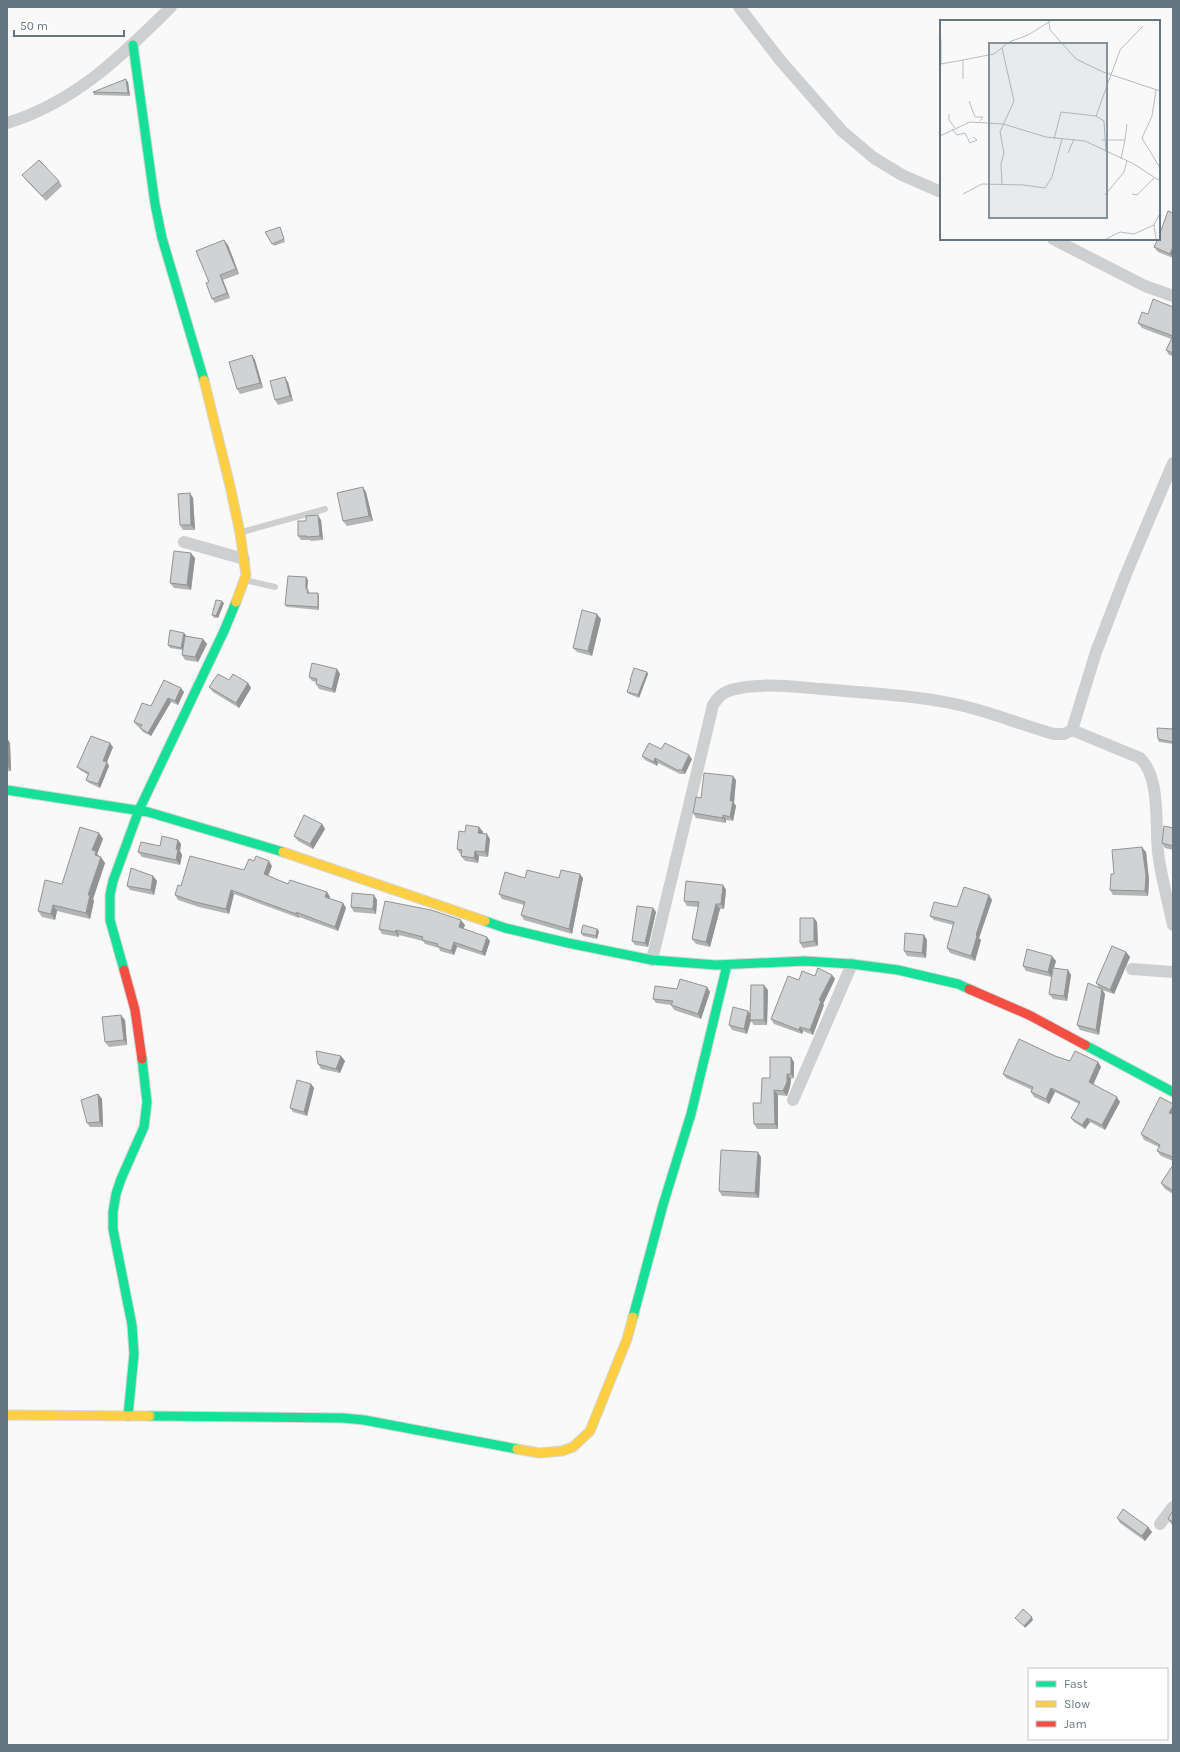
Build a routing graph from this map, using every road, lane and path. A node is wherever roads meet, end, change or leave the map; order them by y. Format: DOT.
graph roads {
  1 [pos="171,7"];
  2 [pos="739,7"];
  3 [pos="133,45"];
  4 [pos="7,123"];
  5 [pos="940,192"];
  6 [pos="1055,240"];
  7 [pos="1173,296"];
  8 [pos="1173,463"];
  9 [pos="325,509"];
  10 [pos="240,533"];
  11 [pos="184,542"];
  12 [pos="244,559"];
  13 [pos="245,580"];
  14 [pos="275,587"];
  15 [pos="1072,730"];
  16 [pos="7,790"];
  17 [pos="139,810"];
  18 [pos="1173,925"];
  19 [pos="652,960"];
  20 [pos="852,964"];
  21 [pos="727,965"];
  22 [pos="1132,969"];
  23 [pos="1173,972"];
  24 [pos="1173,1092"];
  25 [pos="793,1100"];
  26 [pos="7,1414"];
  27 [pos="128,1416"];
  28 [pos="1173,1507"];
  29 [pos="1160,1524"];
  1 -- 3 [label="street"];
  2 -- 5 [label="street"];
  3 -- 4 [label="street"];
  3 -- 10 [label="street"];
  6 -- 7 [label="street"];
  8 -- 15 [label="street"];
  9 -- 10 [label="lane"];
  10 -- 12 [label="street"];
  11 -- 12 [label="street"];
  12 -- 13 [label="street"];
  13 -- 14 [label="lane"];
  13 -- 17 [label="street"];
  15 -- 18 [label="street"];
  15 -- 19 [label="street"];
  16 -- 17 [label="street"];
  17 -- 19 [label="street"];
  17 -- 27 [label="street"];
  19 -- 21 [label="street"];
  20 -- 21 [label="street"];
  20 -- 24 [label="street"];
  20 -- 25 [label="street"];
  21 -- 27 [label="street"];
  22 -- 23 [label="street"];
  26 -- 27 [label="street"];
  28 -- 29 [label="street"];
}
